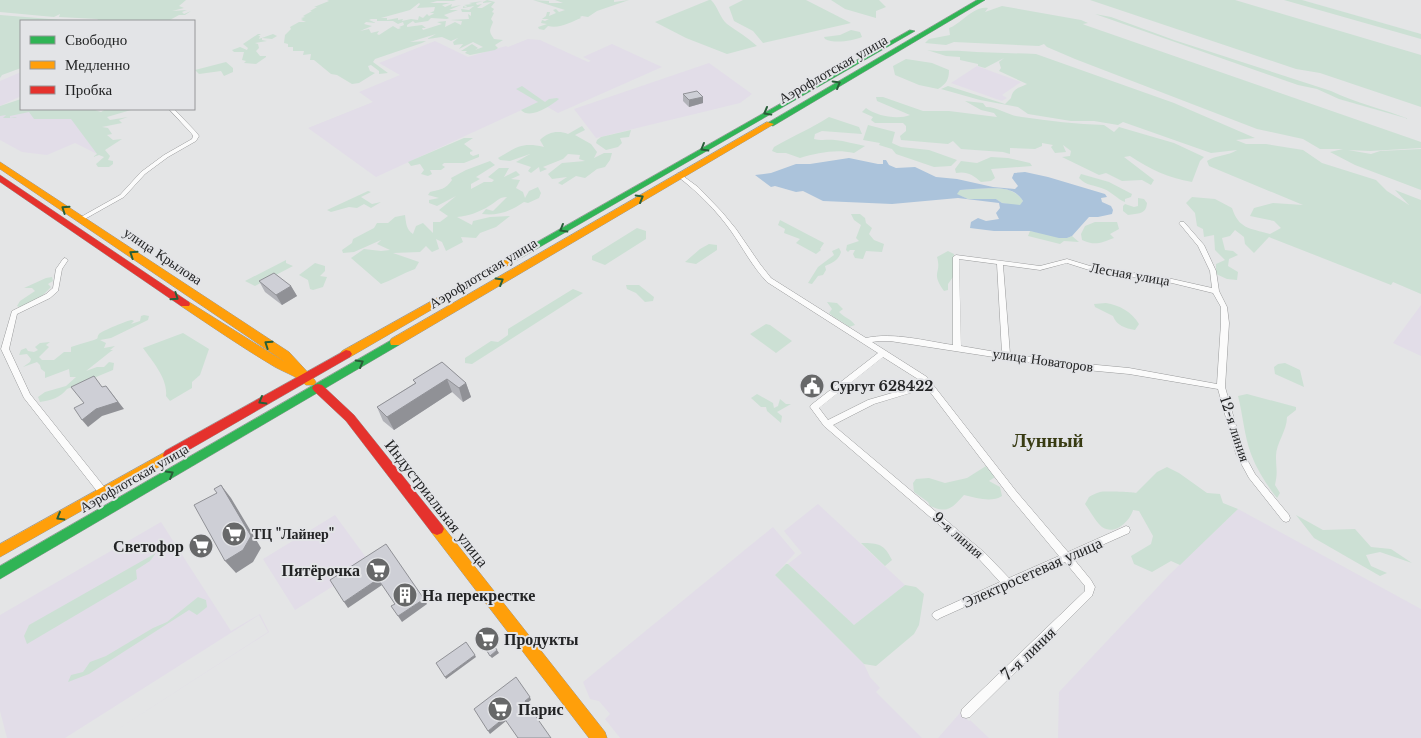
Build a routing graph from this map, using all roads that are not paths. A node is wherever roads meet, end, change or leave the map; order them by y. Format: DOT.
graph roads {
  1 [pos="966,0"];
  2 [pos="982,0"];
  3 [pos="172,110"];
  4 [pos="0,165"];
  5 [pos="679,175"];
  6 [pos="0,178"];
  7 [pos="81,220"];
  8 [pos="1182,223"];
  9 [pos="65,260"];
  10 [pos="1000,263"];
  11 [pos="1216,290"];
  12 [pos="866,341"];
  13 [pos="957,348"];
  14 [pos="883,353"];
  15 [pos="1006,356"];
  16 [pos="304,377"];
  17 [pos="928,385"];
  18 [pos="1221,387"];
  19 [pos="318,388"];
  20 [pos="827,424"];
  21 [pos="103,492"];
  22 [pos="1286,518"];
  23 [pos="1126,530"];
  24 [pos="0,551"];
  25 [pos="1066,558"];
  26 [pos="0,573"];
  27 [pos="1007,583"];
  28 [pos="937,615"];
  29 [pos="966,713"];
  30 [pos="599,738"];
  1 -- 16 [label="main road, Аэрофлотская улица, one-way"];
  5 -- 2 [label="main road, Аэрофлотская улица, one-way"];
  3 -- 7 [label="street"];
  7 -- 4 [label="main road, улица Крылова, one-way"];
  5 -- 12 [label="street"];
  19 -- 5 [label="main road, Аэрофлотская улица, one-way"];
  6 -- 16 [label="main road, улица Крылова, one-way"];
  16 -- 7 [label="main road, улица Крылова, one-way"];
  8 -- 11 [label="street"];
  9 -- 21 [label="street"];
  10 -- 11 [label="street, Лесная улица"];
  10 -- 13 [label="street, Лесная улица"];
  10 -- 15 [label="street"];
  11 -- 18 [label="street"];
  12 -- 13 [label="street, улица Новаторов"];
  12 -- 14 [label="street"];
  13 -- 15 [label="street, улица Новаторов"];
  14 -- 17 [label="street"];
  14 -- 20 [label="street, 9-я линия"];
  15 -- 18 [label="street, улица Новаторов"];
  16 -- 19 [label="main road, улица Крылова"];
  16 -- 21 [label="main road, Аэрофлотская улица, one-way"];
  17 -- 20 [label="street"];
  17 -- 25 [label="street"];
  18 -- 22 [label="street, 12-я линия"];
  26 -- 19 [label="main road, Аэрофлотская улица, one-way"];
  19 -- 30 [label="main road, Индустриальная улица"];
  20 -- 27 [label="street, 9-я линия"];
  21 -- 24 [label="main road, Аэрофлотская улица, one-way"];
  23 -- 25 [label="street, Электросетевая улица"];
  25 -- 27 [label="street, Электросетевая улица"];
  25 -- 29 [label="street, 7-я линия"];
  27 -- 28 [label="street, Электросетевая улица"];
}
